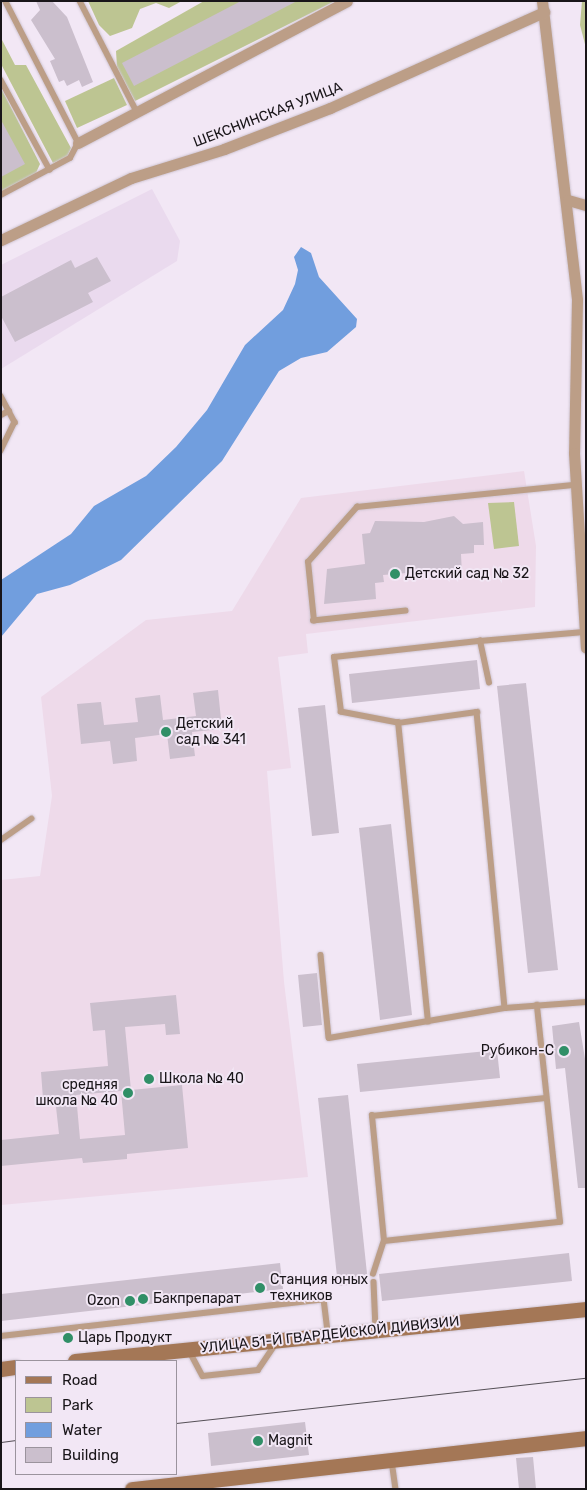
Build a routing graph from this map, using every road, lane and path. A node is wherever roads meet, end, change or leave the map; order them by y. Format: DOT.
graph roads {
  1 [pos="5,1"];
  2 [pos="80,1"];
  3 [pos="347,1"];
  4 [pos="543,7"];
  5 [pos="1,80"];
  6 [pos="137,112"];
  7 [pos="78,143"];
  8 [pos="50,170"];
  9 [pos="1,195"];
  10 [pos="568,200"];
  11 [pos="586,206"];
  12 [pos="1,240"];
  13 [pos="1,396"];
  14 [pos="9,411"];
  15 [pos="1,415"];
  16 [pos="1,451"];
  17 [pos="575,485"];
  18 [pos="582,581"];
  19 [pos="406,611"];
  20 [pos="584,632"];
  21 [pos="480,641"];
  22 [pos="586,648"];
  23 [pos="489,683"];
  24 [pos="398,723"];
  25 [pos="31,819"];
  26 [pos="1,840"];
  27 [pos="321,955"];
  28 [pos="586,1002"];
  29 [pos="537,1005"];
  30 [pos="505,1008"];
  31 [pos="428,1022"];
  32 [pos="545,1098"];
  33 [pos="384,1240"];
  34 [pos="373,1274"];
  35 [pos="374,1282"];
  36 [pos="586,1309"];
  37 [pos="376,1330"];
  38 [pos="328,1335"];
  39 [pos="1,1336"];
  40 [pos="278,1340"];
  41 [pos="189,1350"];
  42 [pos="85,1360"];
  43 [pos="15,1367"];
  44 [pos="1,1369"];
  45 [pos="586,1438"];
  46 [pos="392,1460"];
  47 [pos="132,1489"];
  48 [pos="396,1489"];
  1 -- 7 [label="lane"];
  2 -- 6 [label="lane"];
  3 -- 6 [label="street"];
  4 -- 10 [label="street"];
  4 -- 12 [label="street, ШЕКСНИНСКАЯ УЛИЦА"];
  5 -- 8 [label="lane"];
  6 -- 7 [label="street"];
  7 -- 8 [label="lane"];
  8 -- 9 [label="lane"];
  10 -- 11 [label="street"];
  10 -- 17 [label="street"];
  13 -- 14 [label="lane"];
  14 -- 15 [label="lane"];
  14 -- 16 [label="lane"];
  17 -- 18 [label="street"];
  17 -- 19 [label="lane"];
  18 -- 20 [label="street"];
  20 -- 21 [label="lane"];
  20 -- 22 [label="street"];
  21 -- 23 [label="lane"];
  21 -- 24 [label="lane"];
  24 -- 30 [label="lane"];
  24 -- 31 [label="lane"];
  25 -- 26 [label="lane"];
  27 -- 31 [label="lane"];
  28 -- 29 [label="lane"];
  29 -- 30 [label="lane"];
  29 -- 32 [label="lane"];
  30 -- 31 [label="lane"];
  32 -- 33 [label="lane"];
  32 -- 33 [label="lane"];
  33 -- 34 [label="lane"];
  35 -- 37 [label="lane"];
  36 -- 37 [label="main road, УЛИЦА 51-Й ГВАРДЕЙСКОЙ ДИВИЗИИ"];
  37 -- 38 [label="main road, УЛИЦА 51-Й ГВАРДЕЙСКОЙ ДИВИЗИИ"];
  38 -- 39 [label="lane"];
  38 -- 40 [label="main road, УЛИЦА 51-Й ГВАРДЕЙСКОЙ ДИВИЗИИ"];
  40 -- 41 [label="main road, УЛИЦА 51-Й ГВАРДЕЙСКОЙ ДИВИЗИИ"];
  40 -- 41 [label="lane"];
  41 -- 42 [label="main road, УЛИЦА 51-Й ГВАРДЕЙСКОЙ ДИВИЗИИ"];
  43 -- 44 [label="main road"];
  45 -- 46 [label="main road"];
  46 -- 47 [label="main road"];
  46 -- 48 [label="lane"];
}
